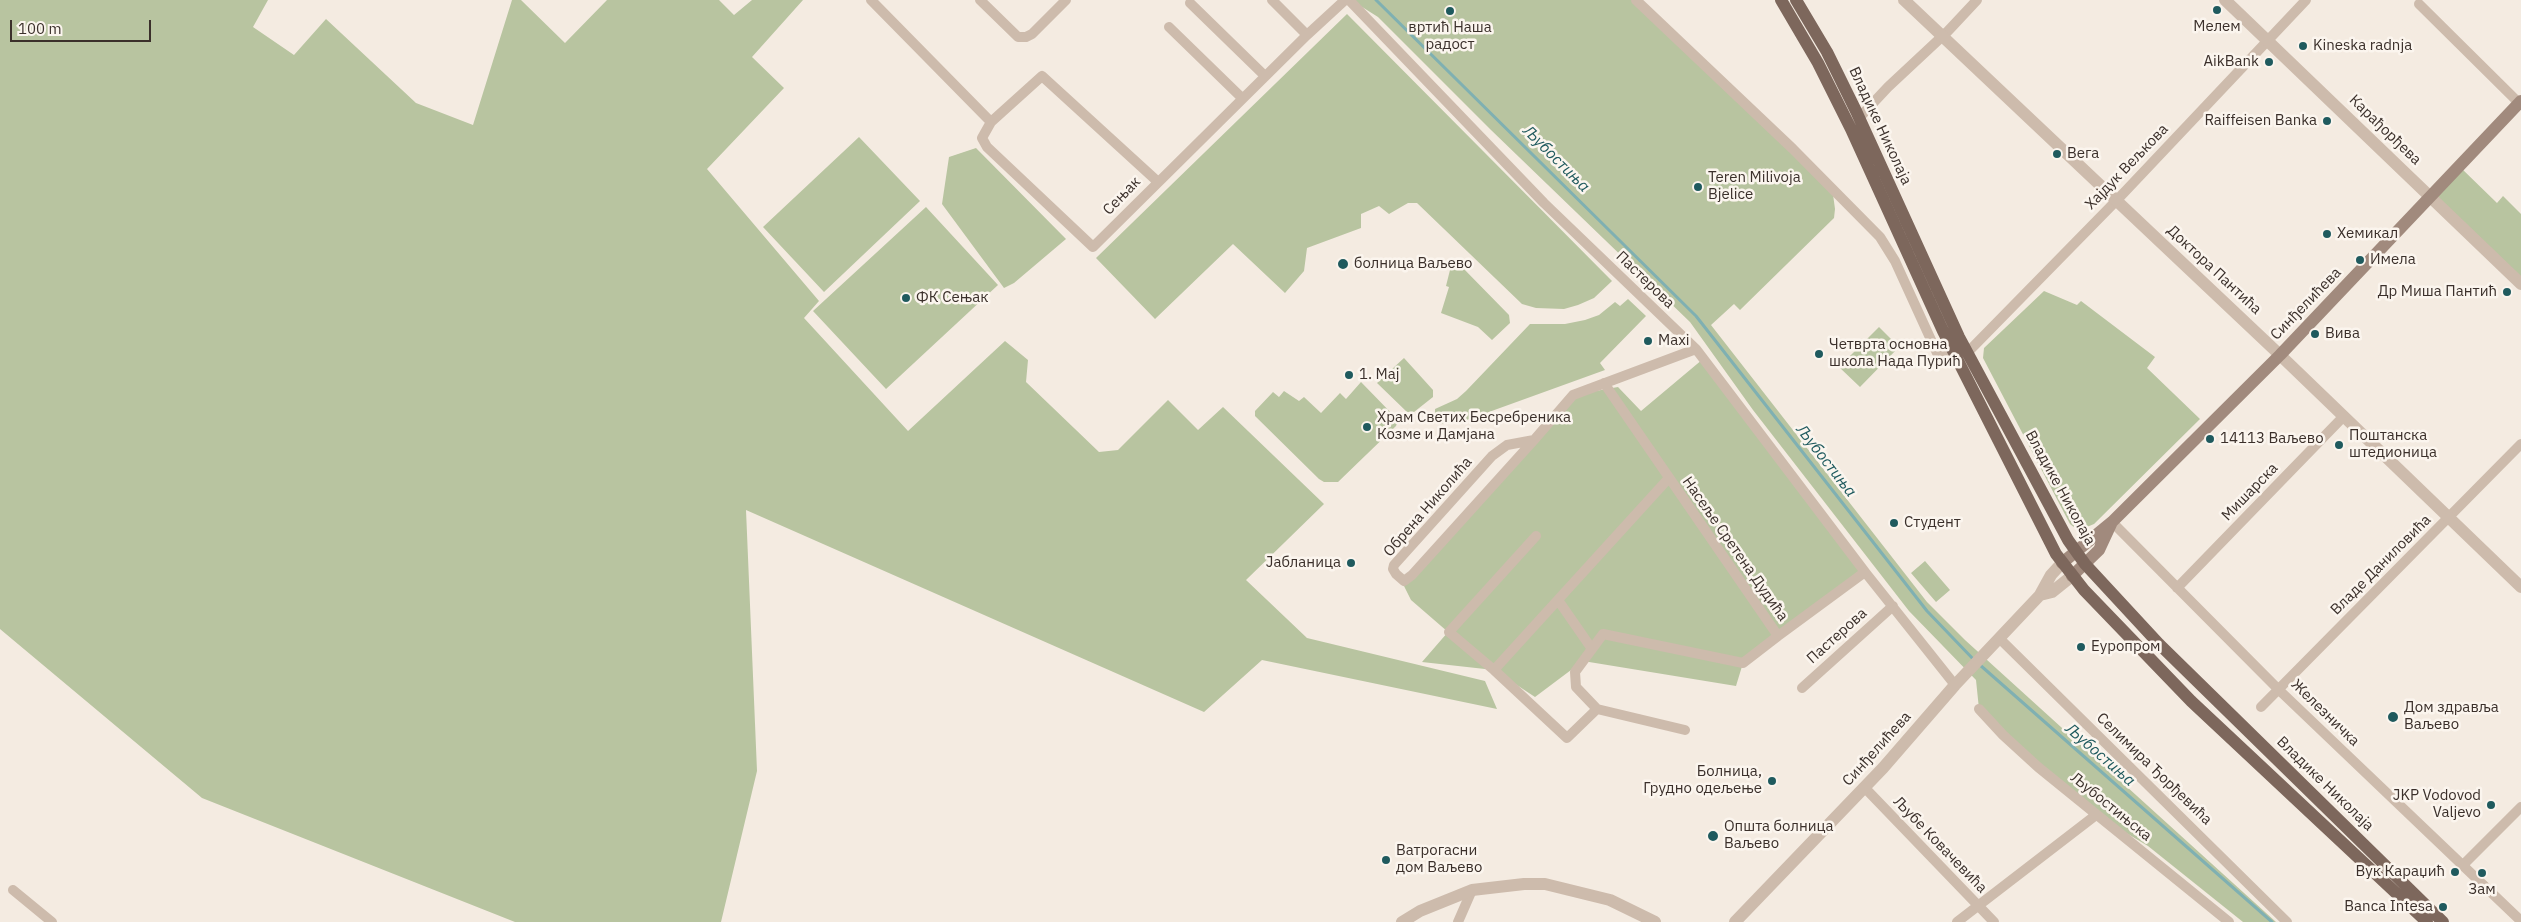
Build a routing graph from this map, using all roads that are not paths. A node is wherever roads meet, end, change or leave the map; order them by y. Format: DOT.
graph roads {
  1 [pos="871,0"];
  2 [pos="980,0"];
  3 [pos="1066,0"];
  4 [pos="1272,0"];
  5 [pos="1345,0"];
  6 [pos="1349,0"];
  7 [pos="1636,0"];
  8 [pos="1781,0"];
  9 [pos="1796,0"];
  10 [pos="1904,0"];
  11 [pos="1977,0"];
  12 [pos="2225,0"];
  13 [pos="2306,0"];
  14 [pos="1190,3"];
  15 [pos="2419,4"];
  16 [pos="1169,27"];
  17 [pos="1307,35"];
  18 [pos="1942,36"];
  19 [pos="2267,41"];
  20 [pos="1265,76"];
  21 [pos="1242,98"];
  22 [pos="2520,102"];
  23 [pos="1859,118"];
  24 [pos="991,122"];
  25 [pos="1158,181"];
  26 [pos="2432,197"];
  27 [pos="2117,200"];
  28 [pos="2521,284"];
  29 [pos="1696,349"];
  30 [pos="1952,349"];
  31 [pos="1967,353"];
  32 [pos="2280,354"];
  33 [pos="1604,383"];
  34 [pos="2344,416"];
  35 [pos="1534,440"];
  36 [pos="2521,444"];
  37 [pos="1668,479"];
  38 [pos="2449,518"];
  39 [pos="2112,522"];
  40 [pos="1536,536"];
  41 [pos="2076,551"];
  42 [pos="2062,563"];
  43 [pos="2085,564"];
  44 [pos="1865,572"];
  45 [pos="2072,576"];
  46 [pos="2521,587"];
  47 [pos="2177,588"];
  48 [pos="2040,595"];
  49 [pos="1558,600"];
  50 [pos="1892,606"];
  51 [pos="1778,636"];
  52 [pos="1999,638"];
  53 [pos="1592,649"];
  54 [pos="1494,670"];
  55 [pos="1954,684"];
  56 [pos="1802,688"];
  57 [pos="2279,690"];
  58 [pos="2261,707"];
  59 [pos="1979,709"];
  60 [pos="1597,710"];
  61 [pos="1685,730"];
  62 [pos="1865,788"];
  63 [pos="2521,807"];
  64 [pos="2096,815"];
  65 [pos="2463,865"];
  66 [pos="13,890"];
  67 [pos="1472,890"];
  68 [pos="1978,906"];
  69 [pos="52,922"];
  70 [pos="1402,922"];
  71 [pos="1458,922"];
  72 [pos="1655,922"];
  73 [pos="1734,922"];
  74 [pos="1957,922"];
  75 [pos="1994,922"];
  76 [pos="2229,922"];
  77 [pos="2287,922"];
  78 [pos="2426,922"];
  79 [pos="2443,922"];
  80 [pos="2521,922"];
  1 -- 24 [label="street"];
  2 -- 3 [label="street"];
  4 -- 17 [label="street"];
  5 -- 17 [label="street"];
  6 -- 29 [label="street, Пастерова"];
  7 -- 30 [label="street"];
  8 -- 30 [label="main road, Владике Николаја"];
  9 -- 23 [label="main road, Владике Николаја"];
  10 -- 18 [label="street, Доктора Пантића"];
  11 -- 18 [label="street"];
  12 -- 19 [label="street, Карађорђева"];
  13 -- 19 [label="street, Хајдук Вељкова"];
  14 -- 20 [label="street"];
  15 -- 22 [label="street, Синђелићева"];
  16 -- 21 [label="street"];
  17 -- 20 [label="street"];
  18 -- 23 [label="street"];
  18 -- 27 [label="street, Доктора Пантића"];
  19 -- 26 [label="street, Карађорђева"];
  19 -- 27 [label="street, Хајдук Вељкова"];
  20 -- 21 [label="street"];
  21 -- 25 [label="street"];
  22 -- 26 [label="main road, Синђелићева"];
  23 -- 31 [label="main road, Владике Николаја"];
  24 -- 25 [label="street, Сењак"];
  24 -- 25 [label="street, Сењак"];
  26 -- 28 [label="street, Карађорђева"];
  26 -- 32 [label="main road, Синђелићева"];
  27 -- 31 [label="street, Хајдук Вељкова"];
  27 -- 32 [label="street, Доктора Пантића"];
  29 -- 33 [label="street, Обрена Николића"];
  29 -- 44 [label="street, Пастерова"];
  30 -- 42 [label="main road, Владике Николаја"];
  31 -- 41 [label="main road, Владике Николаја"];
  32 -- 34 [label="street, Доктора Пантића"];
  32 -- 39 [label="main road, Синђелићева"];
  33 -- 35 [label="street, Обрена Николића"];
  33 -- 37 [label="street, Насеље Сретена Дудића"];
  34 -- 38 [label="street, Доктора Пантића"];
  34 -- 47 [label="street, Мишарска"];
  35 -- 35 [label="street, Обрена Николића"];
  36 -- 38 [label="street, Владе Даниловића"];
  37 -- 49 [label="street, Насеље Сретена Дудића"];
  37 -- 51 [label="street, Насеље Сретена Дудића"];
  38 -- 46 [label="street, Доктора Пантића"];
  38 -- 57 [label="street, Владе Даниловића"];
  39 -- 41 [label="main road, Синђелићева"];
  39 -- 43 [label="main road, Синђелићева"];
  39 -- 47 [label="street, Железничка"];
  40 -- 54 [label="street"];
  41 -- 42 [label="main road, Синђелићева"];
  41 -- 43 [label="main road, Владике Николаја"];
  42 -- 45 [label="main road, Владике Николаја"];
  42 -- 48 [label="street, Синђелићева"];
  43 -- 45 [label="main road, Синђелићева"];
  43 -- 79 [label="main road, Владике Николаја"];
  44 -- 50 [label="street, Пастерова"];
  44 -- 51 [label="street, Насеље Сретена Дудића"];
  45 -- 48 [label="street, Синђелићева"];
  45 -- 78 [label="main road, Владике Николаја"];
  47 -- 57 [label="street, Железничка"];
  48 -- 52 [label="street, Синђелићева"];
  49 -- 53 [label="street"];
  49 -- 54 [label="street, Насеље Сретена Дудића"];
  50 -- 55 [label="street, Пастерова"];
  50 -- 56 [label="street, Пастерова"];
  51 -- 53 [label="street, Насеље Сретена Дудића"];
  52 -- 55 [label="street, Синђелићева"];
  52 -- 77 [label="street, Селимира Ђорђевића"];
  53 -- 60 [label="street, Насеље Сретена Дудића"];
  54 -- 60 [label="street"];
  55 -- 62 [label="street, Синђелићева"];
  57 -- 58 [label="street, Владе Даниловића"];
  57 -- 65 [label="street, Железничка"];
  59 -- 64 [label="street, Љубостињска"];
  60 -- 61 [label="street"];
  62 -- 68 [label="street, Љубе Ковачевића"];
  62 -- 73 [label="street, Синђелићева"];
  63 -- 65 [label="street"];
  64 -- 68 [label="street"];
  64 -- 76 [label="street, Љубостињска"];
  65 -- 80 [label="street, Железничка"];
  66 -- 69 [label="street"];
  67 -- 70 [label="street"];
  67 -- 71 [label="street"];
  67 -- 72 [label="street"];
  68 -- 74 [label="street"];
  68 -- 75 [label="street, Љубе Ковачевића"];
}
